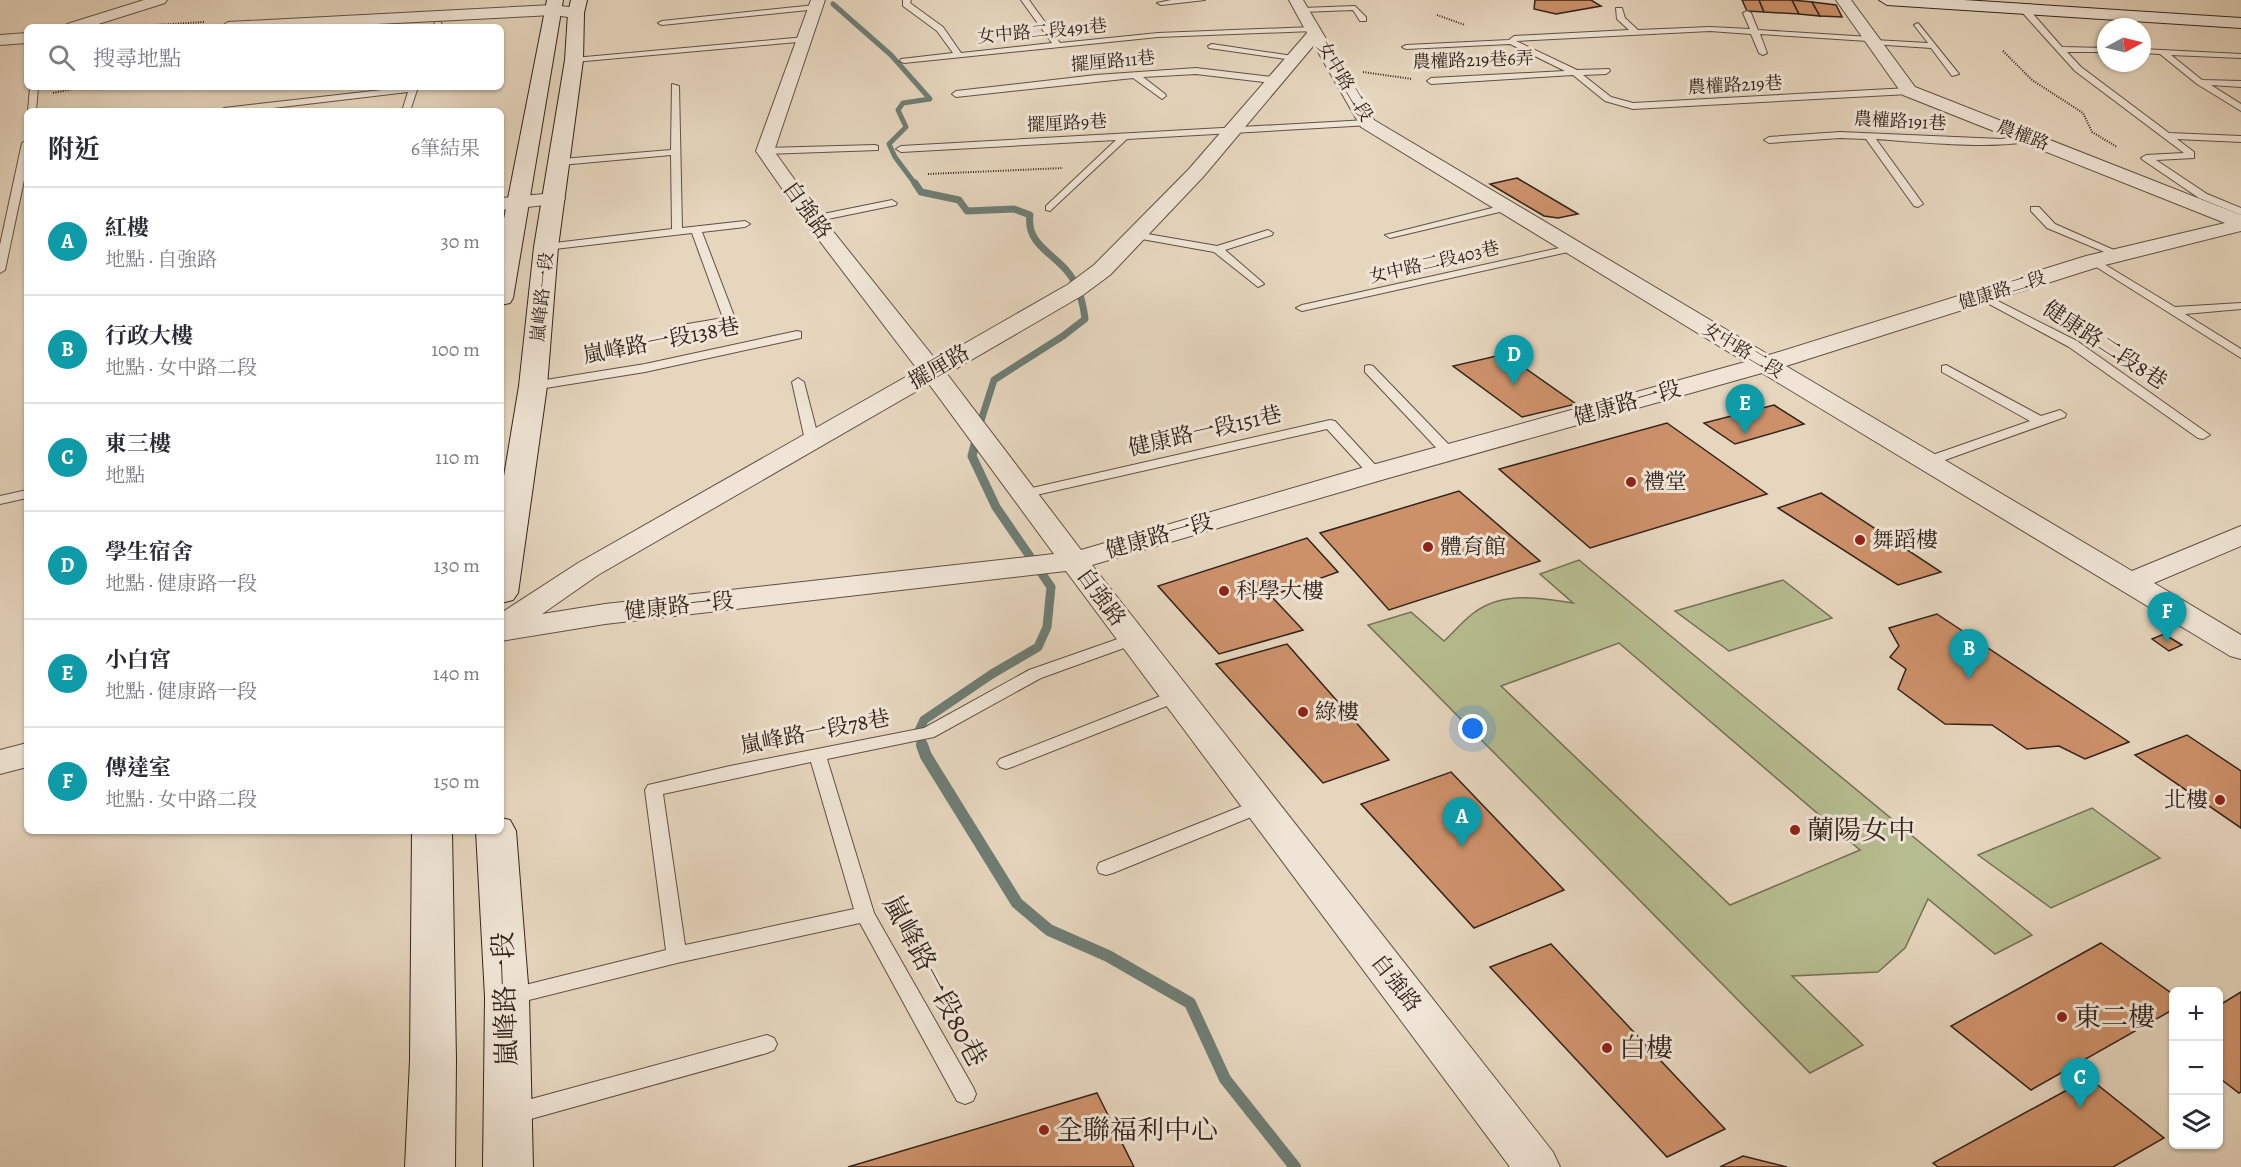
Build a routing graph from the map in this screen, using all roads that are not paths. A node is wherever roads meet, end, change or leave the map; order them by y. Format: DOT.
graph roads {
  1 [pos="160,0"];
  2 [pos="907,0"];
  3 [pos="1024,0"];
  4 [pos="1201,0"];
  5 [pos="1843,0"];
  6 [pos="1887,0"];
  7 [pos="1927,1"];
  8 [pos="816,3"];
  9 [pos="1161,3"];
  10 [pos="1299,5"];
  11 [pos="568,6"];
  12 [pos="319,8"];
  13 [pos="2024,9"];
  14 [pos="1619,10"];
  15 [pos="1747,13"];
  16 [pos="1363,19"];
  17 [pos="2241,22"];
  18 [pos="662,23"];
  19 [pos="83,24"];
  20 [pos="311,24"];
  21 [pos="324,24"];
  22 [pos="451,24"];
  23 [pos="1918,25"];
  24 [pos="1314,31"];
  25 [pos="1635,31"];
  26 [pos="1756,31"];
  27 [pos="24,38"];
  28 [pos="806,39"];
  29 [pos="0,40"];
  30 [pos="1871,40"];
  31 [pos="1511,42"];
  32 [pos="1933,45"];
  33 [pos="24,46"];
  34 [pos="1058,46"];
  35 [pos="1212,46"];
  36 [pos="1406,47"];
  37 [pos="0,48"];
  38 [pos="2059,49"];
  39 [pos="2097,50"];
  40 [pos="2151,51"];
  41 [pos="1763,52"];
  42 [pos="2162,52"];
  43 [pos="958,54"];
  44 [pos="2241,56"];
  45 [pos="1293,58"];
  46 [pos="574,60"];
  47 [pos="904,60"];
  48 [pos="1606,71"];
  49 [pos="1574,72"];
  50 [pos="1955,74"];
  51 [pos="1134,75"];
  52 [pos="1273,80"];
  53 [pos="1431,81"];
  54 [pos="2200,82"];
  55 [pos="2241,84"];
  56 [pos="675,86"];
  57 [pos="388,90"];
  58 [pos="412,90"];
  59 [pos="1909,91"];
  60 [pos="34,92"];
  61 [pos="956,94"];
  62 [pos="1162,96"];
  63 [pos="32,108"];
  64 [pos="240,108"];
  65 [pos="407,108"];
  66 [pos="2241,108"];
  67 [pos="1367,123"];
  68 [pos="1233,131"];
  69 [pos="1124,136"];
  70 [pos="1869,136"];
  71 [pos="2167,136"];
  72 [pos="2030,138"];
  73 [pos="2241,139"];
  74 [pos="1770,140"];
  75 [pos="875,148"];
  76 [pos="901,148"];
  77 [pos="765,151"];
  78 [pos="676,152"];
  79 [pos="561,162"];
  80 [pos="24,177"];
  81 [pos="22,199"];
  82 [pos="555,199"];
  83 [pos="509,203"];
  84 [pos="892,203"];
  85 [pos="1918,204"];
  86 [pos="1050,208"];
  87 [pos="1504,208"];
  88 [pos="2035,209"];
  89 [pos="2241,212"];
  90 [pos="813,219"];
  91 [pos="2241,223"];
  92 [pos="745,224"];
  93 [pos="696,230"];
  94 [pos="677,232"];
  95 [pos="1268,233"];
  96 [pos="1136,235"];
  97 [pos="1390,235"];
  98 [pos="546,247"];
  99 [pos="1573,248"];
  100 [pos="1217,249"];
  101 [pos="2118,254"];
  102 [pos="2094,261"];
  103 [pos="504,262"];
  104 [pos="0,270"];
  105 [pos="1258,284"];
  106 [pos="1982,296"];
  107 [pos="2241,306"];
  108 [pos="1302,308"];
  109 [pos="2174,311"];
  110 [pos="674,329"];
  111 [pos="797,335"];
  112 [pos="2241,354"];
  113 [pos="1766,364"];
  114 [pos="1369,369"];
  115 [pos="1946,369"];
  116 [pos="932,371"];
  117 [pos="798,382"];
  118 [pos="533,386"];
  119 [pos="2060,414"];
  120 [pos="2040,421"];
  121 [pos="2203,435"];
  122 [pos="812,440"];
  123 [pos="1449,453"];
  124 [pos="1926,462"];
  125 [pos="1375,473"];
  126 [pos="1023,494"];
  127 [pos="24,495"];
  128 [pos="0,500"];
  129 [pos="2241,535"];
  130 [pos="1075,561"];
  131 [pos="504,574"];
  132 [pos="2129,583"];
  133 [pos="504,627"];
  134 [pos="504,629"];
  135 [pos="1132,639"];
  136 [pos="2241,650"];
  137 [pos="1176,696"];
  138 [pos="817,755"];
  139 [pos="24,756"];
  140 [pos="0,762"];
  141 [pos="1006,763"];
  142 [pos="1260,806"];
  143 [pos="432,834"];
  144 [pos="496,834"];
  145 [pos="1106,868"];
  146 [pos="865,914"];
  147 [pos="677,955"];
  148 [pos="507,997"];
  149 [pos="767,1044"];
  150 [pos="965,1094"];
  151 [pos="508,1115"];
  152 [pos="430,1167"];
  153 [pos="508,1167"];
  154 [pos="1537,1167"];
  1 -- 19 [label="street"];
  2 -- 43 [label="lane, 女中路二段491巷"];
  3 -- 34 [label="lane"];
  4 -- 9 [label="lane"];
  5 -- 30 [label="street"];
  6 -- 7 [label="main road"];
  7 -- 13 [label="main road"];
  8 -- 18 [label="lane"];
  8 -- 28 [label="street"];
  10 -- 16 [label="lane"];
  10 -- 24 [label="street, 女中路二段"];
  11 -- 21 [label="street"];
  11 -- 22 [label="street"];
  11 -- 46 [label="main road, 嵐峰路一段"];
  11 -- 83 [label="main road, 嵐峰路一段"];
  12 -- 20 [label="street"];
  13 -- 17 [label="main road"];
  13 -- 38 [label="lane"];
  14 -- 25 [label="lane"];
  15 -- 26 [label="lane"];
  23 -- 32 [label="lane"];
  24 -- 34 [label="lane, 女中路二段491巷"];
  24 -- 45 [label="street, 擺厘路"];
  24 -- 67 [label="street, 女中路二段"];
  25 -- 26 [label="lane"];
  25 -- 31 [label="lane"];
  26 -- 30 [label="lane"];
  26 -- 41 [label="lane"];
  27 -- 29 [label="street"];
  28 -- 46 [label="lane"];
  28 -- 77 [label="street"];
  30 -- 32 [label="lane"];
  30 -- 59 [label="street"];
  31 -- 36 [label="lane"];
  31 -- 49 [label="lane"];
  32 -- 50 [label="lane"];
  33 -- 37 [label="street"];
  34 -- 43 [label="lane, 女中路二段491巷"];
  35 -- 45 [label="lane"];
  38 -- 39 [label="lane"];
  38 -- 71 [label="lane"];
  40 -- 42 [label="lane"];
  42 -- 44 [label="lane"];
  42 -- 54 [label="lane"];
  43 -- 47 [label="lane"];
  45 -- 52 [label="street, 擺厘路"];
  46 -- 79 [label="main road, 嵐峰路一段"];
  48 -- 49 [label="lane, 農權路219巷6弄"];
  49 -- 53 [label="lane, 農權路219巷6弄"];
  49 -- 59 [label="lane, 農權路219巷"];
  51 -- 52 [label="lane, 擺厘路11巷"];
  51 -- 61 [label="lane, 擺厘路11巷"];
  51 -- 62 [label="lane"];
  52 -- 68 [label="street, 擺厘路"];
  54 -- 55 [label="lane"];
  54 -- 66 [label="lane"];
  56 -- 78 [label="lane"];
  57 -- 64 [label="lane"];
  58 -- 65 [label="lane"];
  59 -- 72 [label="street, 農權路"];
  60 -- 63 [label="lane"];
  67 -- 68 [label="lane, 擺厘路9巷"];
  67 -- 87 [label="street, 女中路二段"];
  68 -- 69 [label="lane, 擺厘路9巷"];
  68 -- 96 [label="street, 擺厘路"];
  69 -- 76 [label="lane, 擺厘路9巷"];
  69 -- 86 [label="lane"];
  70 -- 72 [label="lane, 農權路191巷"];
  70 -- 74 [label="lane, 農權路191巷"];
  70 -- 85 [label="lane"];
  71 -- 73 [label="lane"];
  71 -- 89 [label="lane"];
  72 -- 91 [label="street, 農權路"];
  75 -- 77 [label="lane"];
  77 -- 90 [label="street, 自強路"];
  78 -- 79 [label="lane"];
  78 -- 94 [label="lane"];
  79 -- 82 [label="main road, 嵐峰路一段"];
  80 -- 81 [label="lane"];
  81 -- 104 [label="lane"];
  82 -- 83 [label="street"];
  82 -- 98 [label="main road, 嵐峰路一段"];
  83 -- 103 [label="main road, 嵐峰路一段"];
  84 -- 90 [label="lane"];
  87 -- 97 [label="lane"];
  87 -- 99 [label="street, 女中路二段"];
  88 -- 101 [label="lane"];
  90 -- 116 [label="street, 自強路"];
  91 -- 101 [label="street, 健康路二段"];
  92 -- 93 [label="lane"];
  93 -- 94 [label="lane"];
  93 -- 110 [label="lane"];
  94 -- 98 [label="lane"];
  95 -- 100 [label="lane"];
  96 -- 100 [label="lane"];
  96 -- 116 [label="street, 擺厘路"];
  98 -- 118 [label="main road, 嵐峰路一段"];
  99 -- 108 [label="lane, 女中路二段403巷"];
  99 -- 113 [label="street, 女中路二段"];
  100 -- 105 [label="lane"];
  101 -- 102 [label="street, 健康路二段"];
  102 -- 106 [label="street, 健康路二段"];
  102 -- 109 [label="lane"];
  106 -- 113 [label="street, 健康路二段"];
  106 -- 121 [label="lane, 健康路二段8巷"];
  107 -- 109 [label="lane"];
  109 -- 112 [label="lane"];
  111 -- 118 [label="lane, 嵐峰路一段138巷"];
  113 -- 123 [label="street, 健康路一段"];
  113 -- 124 [label="street, 女中路二段"];
  114 -- 123 [label="lane"];
  115 -- 120 [label="lane"];
  116 -- 122 [label="street, 擺厘路"];
  116 -- 126 [label="street, 自強路"];
  117 -- 122 [label="lane"];
  118 -- 131 [label="main road, 嵐峰路一段"];
  119 -- 120 [label="lane"];
  120 -- 124 [label="lane"];
  122 -- 133 [label="street, 擺厘路"];
  123 -- 125 [label="street, 健康路一段"];
  124 -- 132 [label="street, 女中路二段"];
  125 -- 126 [label="lane, 健康路一段151巷"];
  125 -- 130 [label="street, 健康路一段"];
  126 -- 130 [label="street, 自強路"];
  127 -- 128 [label="lane"];
  129 -- 132 [label="street"];
  130 -- 134 [label="street, 健康路一段"];
  130 -- 135 [label="street, 自強路"];
  132 -- 136 [label="street, 女中路二段"];
  135 -- 137 [label="street, 自強路"];
  135 -- 138 [label="lane, 嵐峰路一段78巷"];
  137 -- 141 [label="lane"];
  137 -- 142 [label="street, 自強路"];
  138 -- 146 [label="lane, 嵐峰路一段80巷"];
  138 -- 147 [label="lane, 嵐峰路一段78巷"];
  139 -- 140 [label="street"];
  142 -- 145 [label="lane"];
  142 -- 154 [label="street, 自強路"];
  143 -- 152 [label="main road"];
  144 -- 148 [label="main road, 嵐峰路一段"];
  146 -- 147 [label="lane"];
  146 -- 150 [label="lane, 嵐峰路一段80巷"];
  147 -- 148 [label="lane"];
  148 -- 151 [label="main road, 嵐峰路一段"];
  149 -- 151 [label="lane"];
  151 -- 153 [label="main road, 嵐峰路一段"];
}
